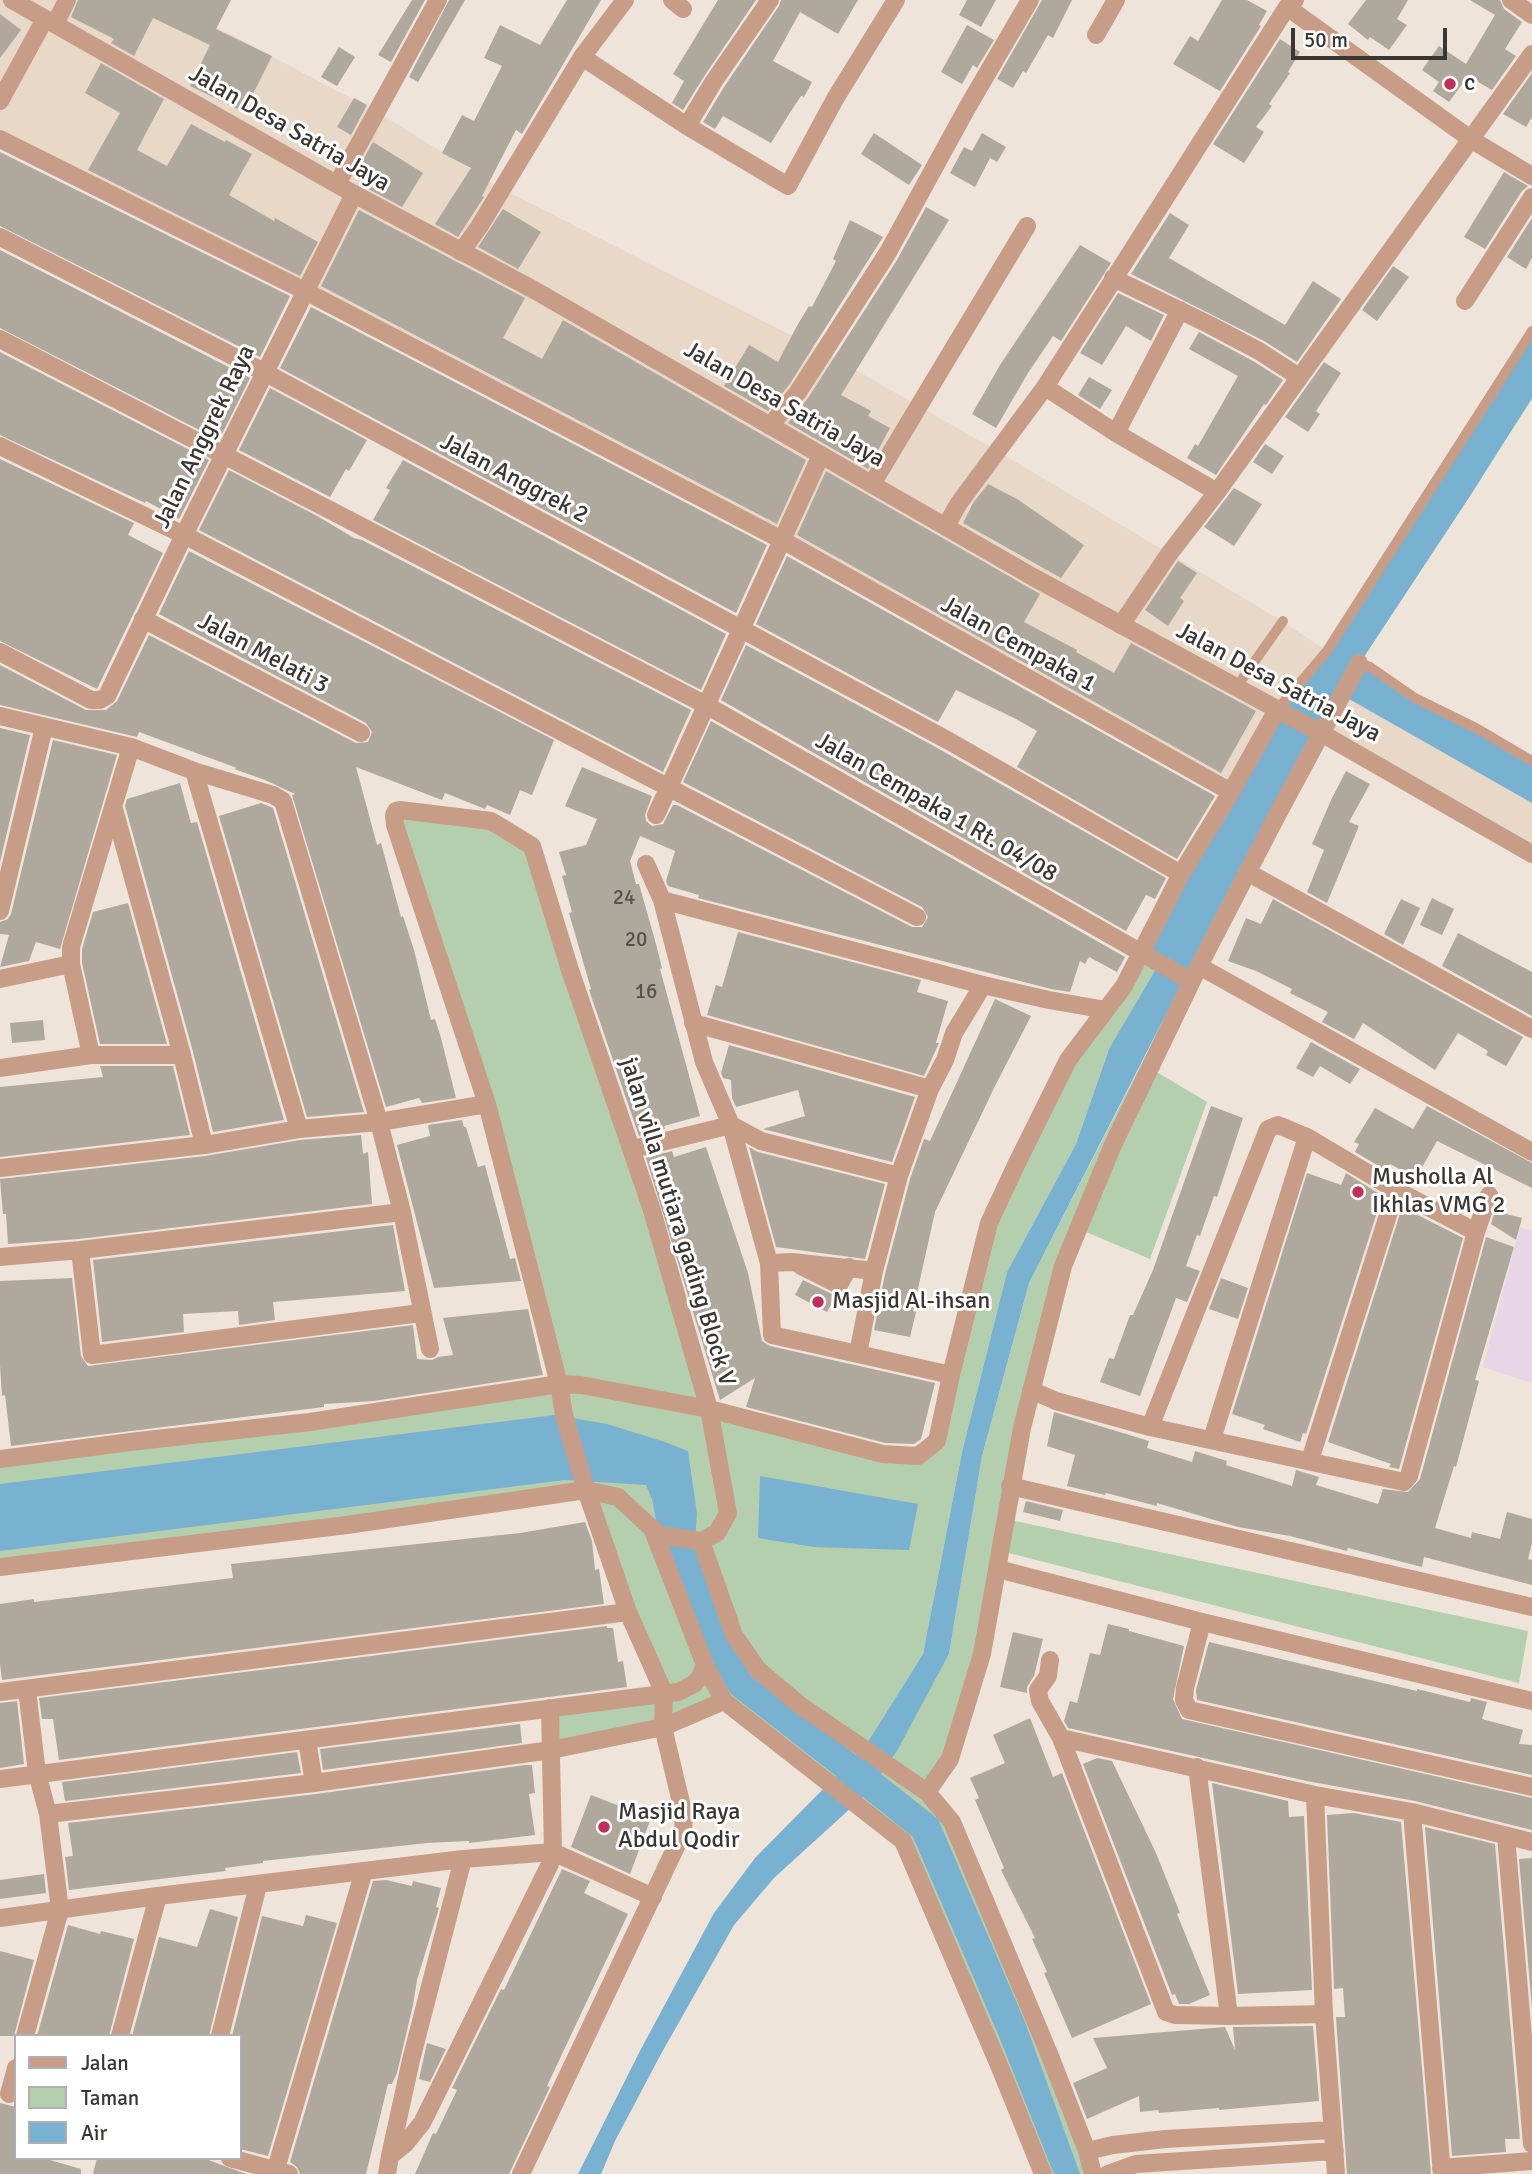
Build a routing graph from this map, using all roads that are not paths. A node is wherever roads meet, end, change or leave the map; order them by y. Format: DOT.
graph roads {
  1 [pos="12,0"];
  2 [pos="67,0"];
  3 [pos="438,0"];
  4 [pos="625,0"];
  5 [pos="770,0"];
  6 [pos="896,0"];
  7 [pos="1030,0"];
  8 [pos="1116,0"];
  9 [pos="1511,0"];
  10 [pos="1291,3"];
  11 [pos="1532,15"];
  12 [pos="50,21"];
  13 [pos="1096,35"];
  14 [pos="1532,54"];
  15 [pos="582,57"];
  16 [pos="0,101"];
  17 [pos="687,126"];
  18 [pos="0,139"];
  19 [pos="1472,139"];
  20 [pos="1532,176"];
  21 [pos="337,184"];
  22 [pos="354,194"];
  23 [pos="1532,197"];
  24 [pos="1027,226"];
  25 [pos="0,237"];
  26 [pos="461,252"];
  27 [pos="1113,278"];
  28 [pos="305,291"];
  29 [pos="1465,301"];
  30 [pos="1180,310"];
  31 [pos="1532,331"];
  32 [pos="0,339"];
  33 [pos="264,372"];
  34 [pos="1299,377"];
  35 [pos="1045,387"];
  36 [pos="770,426"];
  37 [pos="1116,433"];
  38 [pos="0,446"];
  39 [pos="223,455"];
  40 [pos="821,455"];
  41 [pos="872,484"];
  42 [pos="1217,492"];
  43 [pos="946,526"];
  44 [pos="184,535"];
  45 [pos="782,540"];
  46 [pos="143,619"];
  47 [pos="1283,621"];
  48 [pos="1121,625"];
  49 [pos="740,630"];
  50 [pos="0,652"];
  51 [pos="1359,663"];
  52 [pos="1236,688"];
  53 [pos="706,705"];
  54 [pos="1277,710"];
  55 [pos="0,716"];
  56 [pos="44,727"];
  57 [pos="1320,732"];
  58 [pos="360,733"];
  59 [pos="131,747"];
  60 [pos="1532,761"];
  61 [pos="194,771"];
  62 [pos="667,789"];
  63 [pos="1231,792"];
  64 [pos="114,809"];
  65 [pos="656,815"];
  66 [pos="1532,854"];
  67 [pos="646,864"];
  68 [pos="1247,872"];
  69 [pos="1181,874"];
  70 [pos="662,900"];
  71 [pos="0,911"];
  72 [pos="917,917"];
  73 [pos="1142,953"];
  74 [pos="71,964"];
  75 [pos="1195,973"];
  76 [pos="0,979"];
  77 [pos="983,985"];
  78 [pos="1106,1010"];
  79 [pos="693,1023"];
  80 [pos="1532,1029"];
  81 [pos="91,1055"];
  82 [pos="182,1055"];
  83 [pos="0,1068"];
  84 [pos="930,1089"];
  85 [pos="486,1104"];
  86 [pos="379,1122"];
  87 [pos="731,1125"];
  88 [pos="299,1129"];
  89 [pos="1307,1137"];
  90 [pos="204,1145"];
  91 [pos="633,1149"];
  92 [pos="1532,1152"];
  93 [pos="0,1168"];
  94 [pos="899,1176"];
  95 [pos="1396,1190"];
  96 [pos="1489,1195"];
  97 [pos="402,1212"];
  98 [pos="1476,1232"];
  99 [pos="80,1250"];
  100 [pos="0,1256"];
  101 [pos="769,1263"];
  102 [pos="874,1271"];
  103 [pos="421,1313"];
  104 [pos="430,1349"];
  105 [pos="858,1354"];
  106 [pos="951,1376"];
  107 [pos="559,1384"];
  108 [pos="1031,1390"];
  109 [pos="709,1409"];
  110 [pos="1150,1427"];
  111 [pos="1212,1440"];
  112 [pos="0,1459"];
  113 [pos="1310,1460"];
  114 [pos="1010,1486"];
  115 [pos="586,1490"];
  116 [pos="652,1528"];
  117 [pos="701,1541"];
  118 [pos="0,1567"];
  119 [pos="998,1569"];
  120 [pos="1532,1607"];
  121 [pos="628,1612"];
  122 [pos="1202,1622"];
  123 [pos="1050,1660"];
  124 [pos="705,1665"];
  125 [pos="27,1689"];
  126 [pos="0,1692"];
  127 [pos="664,1693"];
  128 [pos="724,1701"];
  129 [pos="1532,1701"];
  130 [pos="550,1708"];
  131 [pos="663,1727"];
  132 [pos="1061,1738"];
  133 [pos="307,1740"];
  134 [pos="551,1750"];
  135 [pos="1197,1767"];
  136 [pos="37,1773"];
  137 [pos="0,1779"];
  138 [pos="1531,1781"];
  139 [pos="314,1783"];
  140 [pos="928,1791"];
  141 [pos="1315,1795"];
  142 [pos="1412,1812"];
  143 [pos="48,1814"];
  144 [pos="1506,1836"];
  145 [pos="1532,1842"];
  146 [pos="553,1852"];
  147 [pos="463,1859"];
  148 [pos="364,1871"];
  149 [pos="258,1885"];
  150 [pos="158,1896"];
  151 [pos="653,1897"];
  152 [pos="61,1910"];
  153 [pos="0,1918"];
  154 [pos="1324,2014"];
  155 [pos="1229,2016"];
  156 [pos="26,2034"];
  157 [pos="121,2034"];
  158 [pos="221,2034"];
  159 [pos="14,2074"];
  160 [pos="8,2094"];
  161 [pos="1333,2130"];
  162 [pos="1532,2144"];
  163 [pos="1087,2151"];
  164 [pos="1335,2151"];
  165 [pos="237,2160"];
  166 [pos="1532,2161"];
  167 [pos="388,2165"];
  168 [pos="1442,2171"];
  169 [pos="282,2173"];
  170 [pos="521,2174"];
  171 [pos="1042,2174"];
  172 [pos="1093,2174"];
  173 [pos="1108,2174"];
  174 [pos="1336,2174"];
  1 -- 12 [label="street, Jalan Desa Satria Jaya"];
  2 -- 12 [label="street"];
  3 -- 21 [label="street"];
  4 -- 15 [label="street"];
  5 -- 17 [label="street"];
  6 -- 17 [label="street"];
  7 -- 36 [label="street"];
  8 -- 13 [label="street"];
  9 -- 11 [label="street"];
  10 -- 19 [label="street"];
  10 -- 27 [label="street"];
  12 -- 16 [label="street"];
  12 -- 21 [label="street, Jalan Desa Satria Jaya"];
  14 -- 19 [label="street"];
  15 -- 17 [label="street"];
  15 -- 26 [label="street"];
  18 -- 28 [label="street, Jalan Cempaka 1"];
  19 -- 20 [label="street"];
  19 -- 34 [label="street"];
  21 -- 22 [label="street, Jalan Desa Satria Jaya"];
  22 -- 26 [label="street, Jalan Desa Satria Jaya"];
  22 -- 28 [label="street, Jalan Anggrek Raya"];
  23 -- 29 [label="street"];
  24 -- 41 [label="street"];
  25 -- 33 [label="street, Jalan Anggrek 2"];
  26 -- 36 [label="street, Jalan Desa Satria Jaya"];
  27 -- 30 [label="street"];
  27 -- 35 [label="street"];
  28 -- 33 [label="street, Jalan Anggrek Raya"];
  28 -- 45 [label="street, Jalan Cempaka 1"];
  30 -- 34 [label="street"];
  30 -- 37 [label="street"];
  31 -- 54 [label="lane"];
  32 -- 39 [label="street, Jalan Cempaka 1 Rt. 04/08"];
  33 -- 39 [label="street, Jalan Anggrek Raya"];
  33 -- 49 [label="street, Jalan Anggrek 2"];
  34 -- 42 [label="street"];
  35 -- 37 [label="street"];
  35 -- 43 [label="street"];
  36 -- 40 [label="street, Jalan Desa Satria Jaya"];
  37 -- 42 [label="street"];
  38 -- 44 [label="street"];
  39 -- 44 [label="street, Jalan Anggrek Raya"];
  39 -- 53 [label="street, Jalan Cempaka 1 Rt. 04/08"];
  40 -- 41 [label="street, Jalan Desa Satria Jaya"];
  40 -- 45 [label="street"];
  41 -- 43 [label="street, Jalan Desa Satria Jaya"];
  42 -- 48 [label="street"];
  43 -- 48 [label="street, Jalan Desa Satria Jaya"];
  44 -- 46 [label="street, Jalan Anggrek Raya"];
  44 -- 62 [label="street"];
  45 -- 49 [label="street"];
  45 -- 63 [label="street, Jalan Cempaka 1"];
  46 -- 50 [label="street, Jalan Anggrek Raya"];
  46 -- 58 [label="street, Jalan Melati 3"];
  47 -- 52 [label="lane"];
  48 -- 52 [label="street, Jalan Desa Satria Jaya"];
  49 -- 53 [label="street"];
  49 -- 69 [label="street, Jalan Anggrek 2"];
  51 -- 57 [label="street"];
  51 -- 60 [label="lane"];
  52 -- 54 [label="street, Jalan Desa Satria Jaya"];
  53 -- 62 [label="street"];
  53 -- 73 [label="street, Jalan Cempaka 1 Rt. 04/08"];
  54 -- 57 [label="street, Jalan Desa Satria Jaya"];
  54 -- 63 [label="street, jalan villa mutiara gading Block V"];
  55 -- 56 [label="street"];
  56 -- 59 [label="street"];
  56 -- 71 [label="street"];
  57 -- 66 [label="street, Jalan Desa Satria Jaya"];
  57 -- 68 [label="street"];
  59 -- 61 [label="street"];
  59 -- 64 [label="street"];
  61 -- 86 [label="street"];
  61 -- 88 [label="street"];
  62 -- 65 [label="street"];
  62 -- 72 [label="street"];
  63 -- 69 [label="street, jalan villa mutiara gading Block V"];
  64 -- 74 [label="street"];
  64 -- 82 [label="street"];
  67 -- 70 [label="street"];
  68 -- 75 [label="street"];
  68 -- 80 [label="street"];
  69 -- 73 [label="street, jalan villa mutiara gading Block V"];
  70 -- 77 [label="street"];
  70 -- 79 [label="street"];
  73 -- 75 [label="street, Jalan Cempaka 1 Rt. 04/08"];
  73 -- 78 [label="street, jalan villa mutiara gading Block V"];
  74 -- 76 [label="street"];
  74 -- 81 [label="street"];
  75 -- 92 [label="street, Jalan Cempaka 1 Rt. 04/08"];
  75 -- 108 [label="street"];
  77 -- 78 [label="street"];
  77 -- 84 [label="street"];
  78 -- 106 [label="street, jalan villa mutiara gading Block V"];
  79 -- 84 [label="street"];
  79 -- 87 [label="street"];
  81 -- 82 [label="street"];
  81 -- 83 [label="street"];
  82 -- 90 [label="street"];
  84 -- 94 [label="street"];
  85 -- 86 [label="street"];
  85 -- 91 [label="street, jalan villa mutiara gading Block V"];
  85 -- 107 [label="street"];
  86 -- 88 [label="street"];
  86 -- 97 [label="street"];
  87 -- 91 [label="street"];
  87 -- 94 [label="street"];
  87 -- 101 [label="street"];
  88 -- 90 [label="street"];
  89 -- 95 [label="street"];
  89 -- 110 [label="street"];
  89 -- 111 [label="street"];
  90 -- 93 [label="street"];
  91 -- 109 [label="street, jalan villa mutiara gading Block V"];
  94 -- 102 [label="street"];
  95 -- 98 [label="street"];
  95 -- 113 [label="street"];
  96 -- 98 [label="street"];
  97 -- 99 [label="street"];
  97 -- 103 [label="street"];
  98 -- 113 [label="street"];
  99 -- 100 [label="street"];
  99 -- 103 [label="street"];
  101 -- 102 [label="street"];
  101 -- 105 [label="street"];
  102 -- 105 [label="street"];
  103 -- 104 [label="street"];
  105 -- 106 [label="street"];
  106 -- 109 [label="street, jalan villa mutiara gading Block V"];
  107 -- 109 [label="street"];
  107 -- 112 [label="street"];
  107 -- 115 [label="street"];
  108 -- 110 [label="street"];
  108 -- 114 [label="street"];
  109 -- 117 [label="street"];
  110 -- 111 [label="street"];
  111 -- 113 [label="street"];
  114 -- 119 [label="street"];
  114 -- 120 [label="street"];
  115 -- 116 [label="street"];
  115 -- 118 [label="street"];
  115 -- 121 [label="street"];
  116 -- 117 [label="street"];
  116 -- 124 [label="street"];
  117 -- 140 [label="street"];
  119 -- 122 [label="street"];
  119 -- 140 [label="street"];
  121 -- 125 [label="street"];
  121 -- 127 [label="street"];
  122 -- 129 [label="street"];
  122 -- 138 [label="street"];
  123 -- 132 [label="street"];
  124 -- 127 [label="street"];
  124 -- 128 [label="street"];
  125 -- 126 [label="street"];
  125 -- 136 [label="street"];
  127 -- 130 [label="street"];
  127 -- 131 [label="street"];
  128 -- 131 [label="street"];
  128 -- 171 [label="street"];
  130 -- 133 [label="street"];
  130 -- 134 [label="street"];
  131 -- 134 [label="street"];
  131 -- 151 [label="street"];
  132 -- 135 [label="street"];
  132 -- 155 [label="street"];
  133 -- 136 [label="street"];
  133 -- 139 [label="street"];
  134 -- 139 [label="street"];
  134 -- 146 [label="street"];
  135 -- 141 [label="street"];
  135 -- 155 [label="street"];
  136 -- 137 [label="street"];
  136 -- 143 [label="street"];
  139 -- 143 [label="street"];
  140 -- 163 [label="street"];
  141 -- 142 [label="street"];
  141 -- 154 [label="street"];
  142 -- 144 [label="street"];
  142 -- 168 [label="street"];
  143 -- 152 [label="street"];
  144 -- 145 [label="street"];
  144 -- 162 [label="street"];
  146 -- 147 [label="street"];
  146 -- 151 [label="street"];
  146 -- 167 [label="street"];
  147 -- 148 [label="street"];
  147 -- 167 [label="street"];
  148 -- 149 [label="street"];
  148 -- 169 [label="street"];
  149 -- 150 [label="street"];
  149 -- 158 [label="street"];
  150 -- 152 [label="street"];
  150 -- 157 [label="street"];
  151 -- 170 [label="street"];
  152 -- 153 [label="street"];
  152 -- 156 [label="street"];
  154 -- 155 [label="street"];
  154 -- 161 [label="street"];
  159 -- 160 [label="street"];
  161 -- 163 [label="street"];
  161 -- 164 [label="street"];
  163 -- 172 [label="street"];
  164 -- 173 [label="street"];
  164 -- 174 [label="street"];
  165 -- 169 [label="street"];
  166 -- 168 [label="street"];
}
